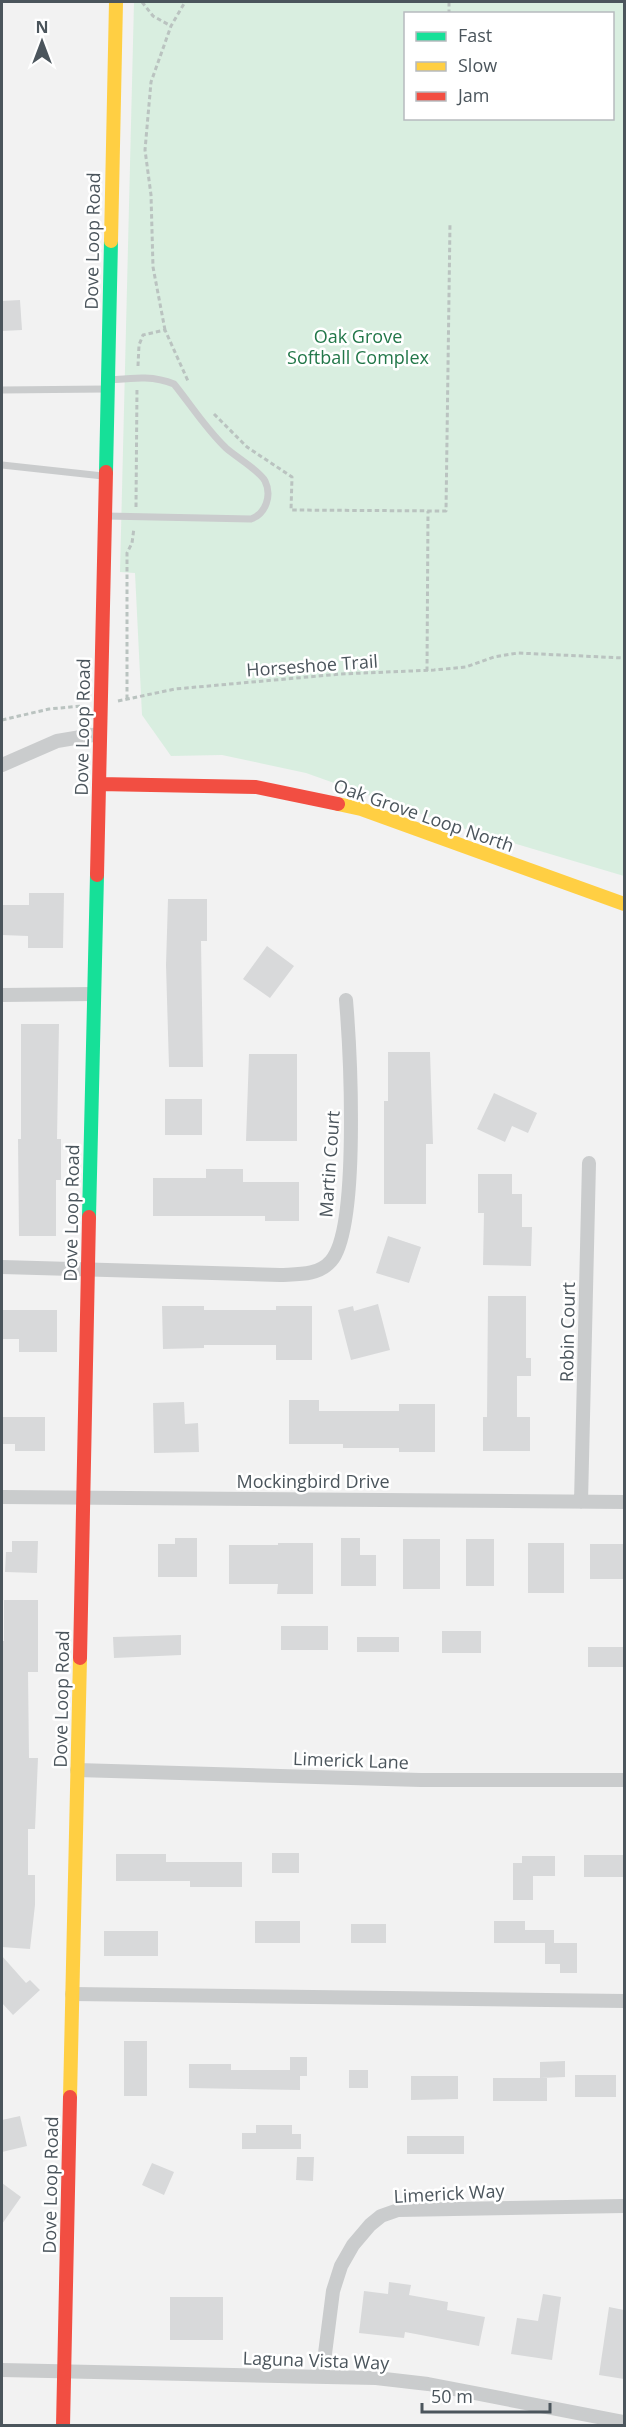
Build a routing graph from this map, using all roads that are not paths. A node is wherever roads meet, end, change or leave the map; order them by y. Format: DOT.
graph roads {
  1 [pos="116,2"];
  2 [pos="107,384"];
  3 [pos="2,390"];
  4 [pos="2,465"];
  5 [pos="105,476"];
  6 [pos="104,516"];
  7 [pos="99,734"];
  8 [pos="2,765"];
  9 [pos="99,784"];
  10 [pos="624,904"];
  11 [pos="94,994"];
  12 [pos="2,995"];
  13 [pos="346,999"];
  14 [pos="590,1163"];
  15 [pos="2,1267"];
  16 [pos="88,1271"];
  17 [pos="2,1497"];
  18 [pos="83,1497"];
  19 [pos="581,1502"];
  20 [pos="624,1502"];
  21 [pos="77,1770"];
  22 [pos="624,1780"];
  23 [pos="72,1994"];
  24 [pos="624,2001"];
  25 [pos="624,2206"];
  26 [pos="2,2370"];
  27 [pos="64,2372"];
  28 [pos="322,2377"];
  29 [pos="624,2422"];
  30 [pos="63,2426"];
  1 -- 2 [label="street, Dove Loop Road"];
  2 -- 3 [label="lane"];
  2 -- 5 [label="street, Dove Loop Road"];
  2 -- 6 [label="lane"];
  4 -- 5 [label="lane"];
  5 -- 6 [label="street, Dove Loop Road"];
  6 -- 7 [label="street, Dove Loop Road"];
  7 -- 8 [label="street"];
  7 -- 9 [label="street, Dove Loop Road"];
  9 -- 10 [label="street, Oak Grove Loop North"];
  9 -- 11 [label="street, Dove Loop Road"];
  11 -- 12 [label="street"];
  11 -- 16 [label="street, Dove Loop Road"];
  13 -- 16 [label="street, Martin Court"];
  14 -- 19 [label="street, Robin Court"];
  15 -- 16 [label="street, Martin Court"];
  16 -- 18 [label="street, Dove Loop Road"];
  17 -- 18 [label="street, Mockingbird Drive"];
  18 -- 19 [label="street, Mockingbird Drive"];
  18 -- 21 [label="street, Dove Loop Road"];
  19 -- 20 [label="street, Mockingbird Drive"];
  21 -- 22 [label="street, Limerick Lane"];
  21 -- 23 [label="street, Dove Loop Road"];
  23 -- 24 [label="street"];
  23 -- 27 [label="street, Dove Loop Road"];
  25 -- 28 [label="street, Limerick Way"];
  26 -- 27 [label="street, Laguna Vista Way"];
  27 -- 28 [label="street, Laguna Vista Way"];
  27 -- 30 [label="street, Dove Loop Road"];
  28 -- 29 [label="street, Laguna Vista Way"];
}
